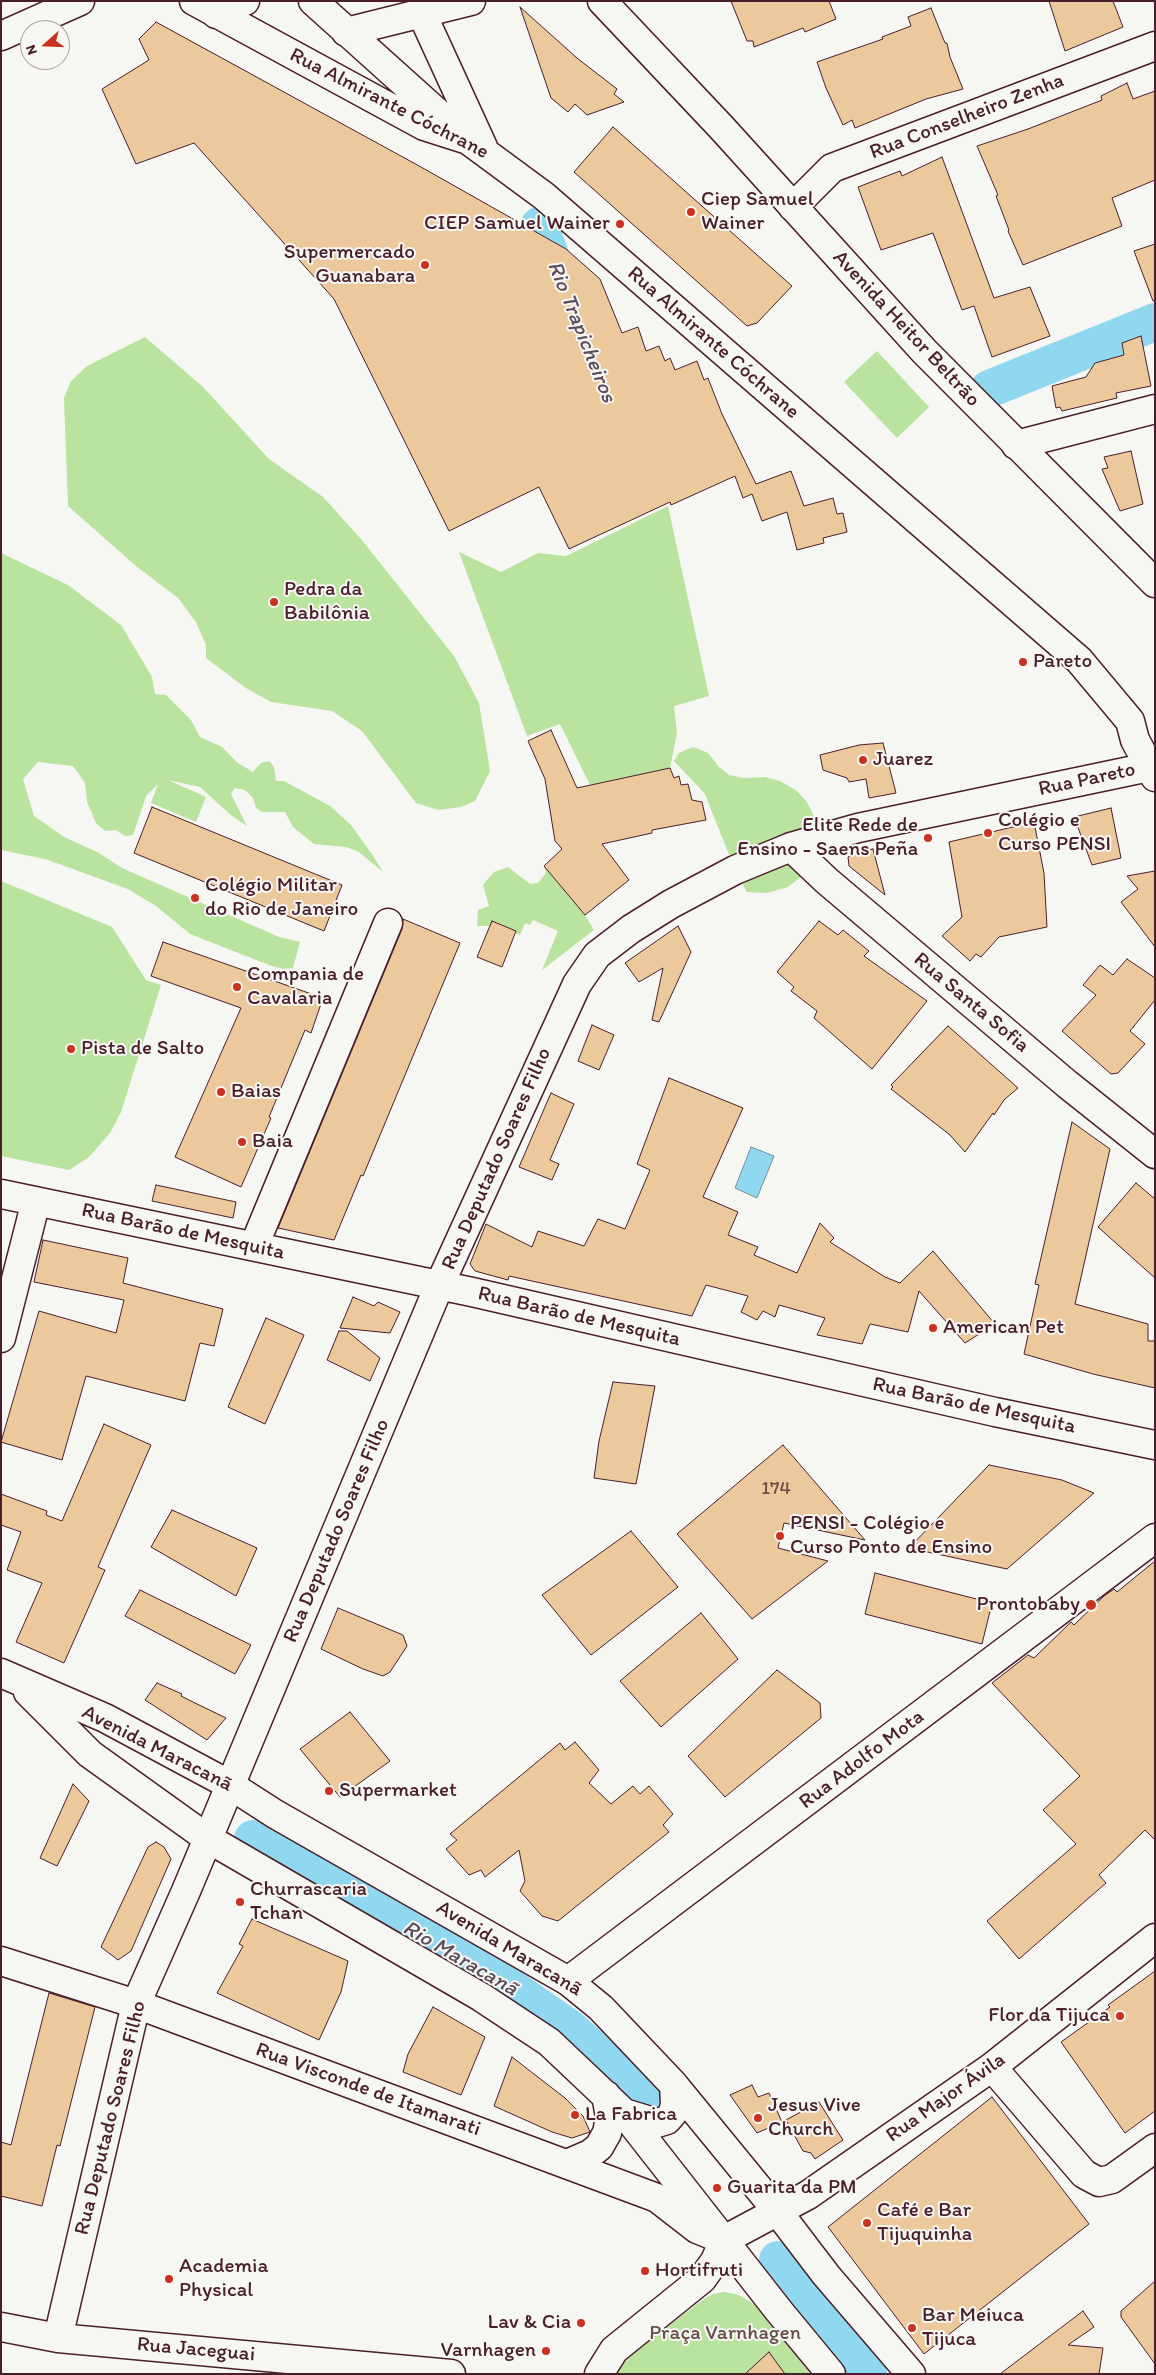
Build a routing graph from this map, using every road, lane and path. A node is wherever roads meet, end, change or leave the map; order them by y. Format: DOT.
graph roads {
  1 [pos="80,1"];
  2 [pos="245,1"];
  3 [pos="313,1"];
  4 [pos="471,1"];
  5 [pos="602,1"];
  6 [pos="205,8"];
  7 [pos="422,14"];
  8 [pos="346,32"];
  9 [pos="1,36"];
  10 [pos="1155,46"];
  11 [pos="477,145"];
  12 [pos="793,207"];
  13 [pos="1155,409"];
  14 [pos="1016,444"];
  15 [pos="1155,583"];
  16 [pos="1153,762"];
  17 [pos="791,847"];
  18 [pos="388,923"];
  19 [pos="1155,1154"];
  20 [pos="1,1194"];
  21 [pos="36,1201"];
  22 [pos="254,1246"];
  23 [pos="440,1286"];
  24 [pos="1,1338"];
  25 [pos="1155,1445"];
  26 [pos="1155,1538"];
  27 [pos="10,1678"];
  28 [pos="230,1786"];
  29 [pos="207,1838"];
  30 [pos="1155,1938"];
  31 [pos="1,1961"];
  32 [pos="568,1980"];
  33 [pos="136,2004"];
  34 [pos="992,2067"];
  35 [pos="674,2085"];
  36 [pos="615,2104"];
  37 [pos="1155,2148"];
  38 [pos="567,2164"];
  39 [pos="778,2212"];
  40 [pos="724,2240"];
  41 [pos="1,2327"];
  42 [pos="58,2338"];
  43 [pos="451,2374"];
  44 [pos="599,2374"];
  45 [pos="831,2374"];
  46 [pos="911,2374"];
  1 -- 9 [label="street"];
  2 -- 6 [label="street"];
  3 -- 8 [label="street"];
  4 -- 7 [label="street"];
  5 -- 12 [label="street, Avenida Heitor Beltrão"];
  6 -- 11 [label="street, Rua Almirante Cóchrane"];
  7 -- 8 [label="street"];
  7 -- 11 [label="street"];
  8 -- 11 [label="street"];
  10 -- 12 [label="street, Rua Conselheiro Zenha"];
  11 -- 16 [label="street, Rua Almirante Cóchrane"];
  12 -- 14 [label="street, Avenida Heitor Beltrão"];
  13 -- 14 [label="street"];
  14 -- 15 [label="street, Avenida Heitor Beltrão"];
  16 -- 17 [label="street, Rua Pareto"];
  17 -- 19 [label="street, Rua Santa Sofia"];
  17 -- 23 [label="street, Rua Deputado Soares Filho"];
  18 -- 22 [label="street"];
  20 -- 21 [label="street, Rua Barão de Mesquita"];
  21 -- 22 [label="street, Rua Barão de Mesquita"];
  21 -- 24 [label="street"];
  22 -- 23 [label="street, Rua Barão de Mesquita"];
  23 -- 25 [label="street, Rua Barão de Mesquita"];
  23 -- 28 [label="street, Rua Deputado Soares Filho"];
  26 -- 32 [label="street, Rua Adolfo Mota"];
  27 -- 28 [label="street, Avenida Maracanã"];
  27 -- 29 [label="street, Avenida Maracanã"];
  28 -- 29 [label="street, Rua Deputado Soares Filho"];
  28 -- 32 [label="street, Avenida Maracanã"];
  29 -- 33 [label="street, Rua Deputado Soares Filho"];
  29 -- 36 [label="street, Avenida Maracanã"];
  30 -- 34 [label="street, Rua Major Ávila"];
  31 -- 33 [label="street, Rua Visconde de Itamarati"];
  32 -- 35 [label="street, Avenida Maracanã"];
  33 -- 38 [label="street, Rua Visconde de Itamarati"];
  33 -- 42 [label="street, Rua Deputado Soares Filho"];
  34 -- 37 [label="street"];
  34 -- 39 [label="street, Rua Major Ávila"];
  35 -- 36 [label="street"];
  35 -- 39 [label="street, Avenida Maracanã"];
  36 -- 38 [label="street"];
  36 -- 40 [label="street, Avenida Maracanã"];
  38 -- 40 [label="street, Rua Visconde de Itamarati"];
  39 -- 40 [label="street, Rua Major Ávila"];
  39 -- 46 [label="street, Avenida Maracanã"];
  40 -- 44 [label="street"];
  40 -- 45 [label="street, Avenida Maracanã"];
  41 -- 42 [label="street, Rua Jaceguai"];
  42 -- 43 [label="street, Rua Jaceguai"];
}
